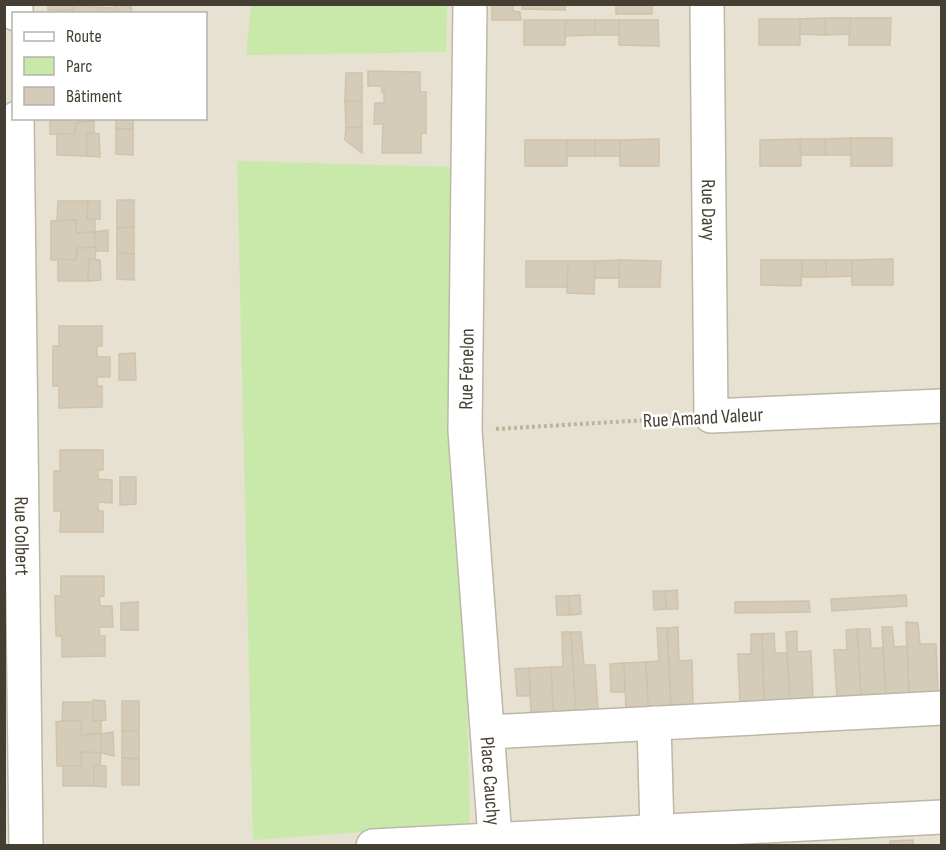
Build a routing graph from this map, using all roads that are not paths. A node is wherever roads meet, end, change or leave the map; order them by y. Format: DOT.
graph roads {
  1 [pos="470,4"];
  2 [pos="706,4"];
  3 [pos="17,120"];
  4 [pos="942,406"];
  5 [pos="711,416"];
  6 [pos="942,708"];
  7 [pos="654,723"];
  8 [pos="489,732"];
  9 [pos="942,817"];
  10 [pos="657,830"];
  11 [pos="495,838"];
  12 [pos="26,846"];
  13 [pos="373,846"];
  1 -- 8 [label="street, Rue Fénelon"];
  2 -- 5 [label="street, Rue Davy"];
  3 -- 12 [label="street, Rue Colbert"];
  4 -- 5 [label="street, Rue Amand Valeur"];
  6 -- 7 [label="street, Place Cauchy"];
  7 -- 8 [label="street, Place Cauchy"];
  7 -- 10 [label="street"];
  8 -- 11 [label="street, Place Cauchy"];
  9 -- 10 [label="street, Place Cauchy"];
  10 -- 11 [label="street, Place Cauchy"];
  11 -- 13 [label="street"];
}
